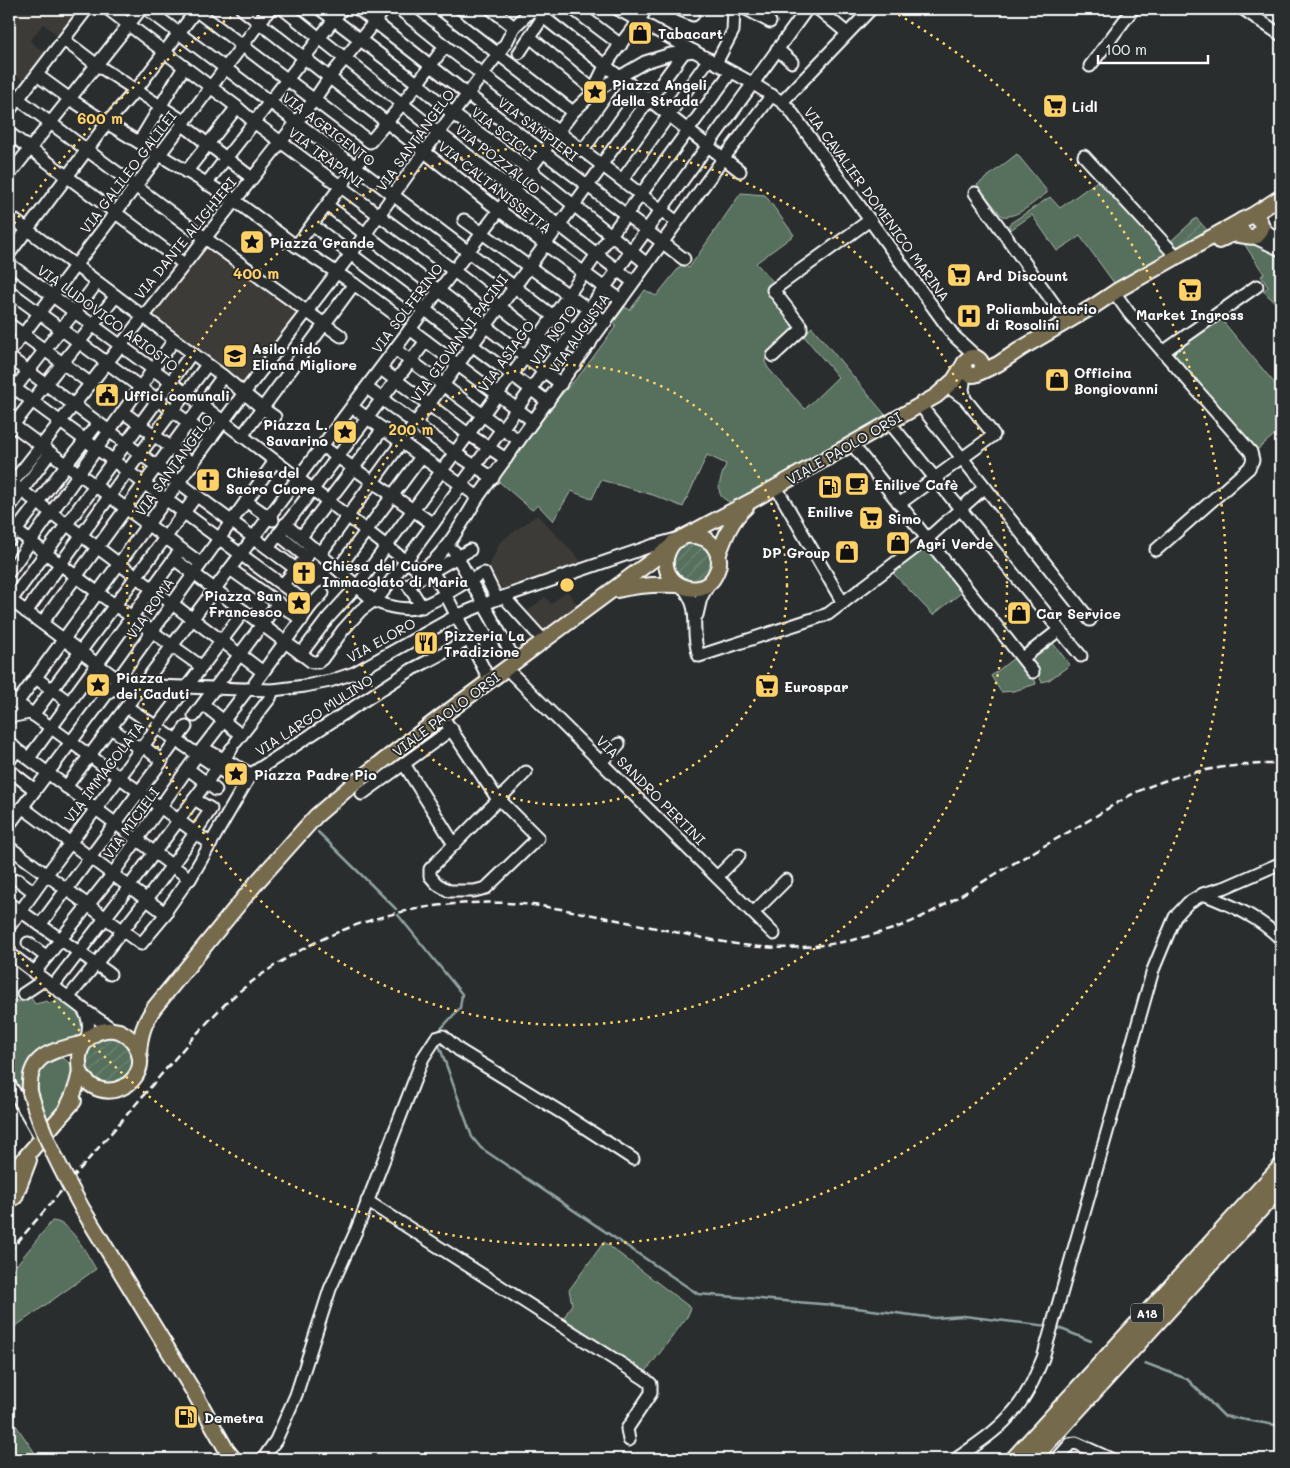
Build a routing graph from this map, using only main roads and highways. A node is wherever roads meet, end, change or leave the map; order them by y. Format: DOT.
graph roads {
  1 [pos="1281,197"];
  2 [pos="1252,226"];
  3 [pos="1116,294"];
  4 [pos="971,366"];
  5 [pos="936,396"];
  6 [pos="753,500"];
  7 [pos="683,537"];
  8 [pos="663,551"];
  9 [pos="718,556"];
  10 [pos="681,586"];
  11 [pos="611,591"];
  12 [pos="154,1008"];
  13 [pos="117,1031"];
  14 [pos="85,1041"];
  15 [pos="49,1052"];
  16 [pos="139,1054"];
  17 [pos="79,1066"];
  18 [pos="98,1088"];
  19 [pos="67,1108"];
  20 [pos="38,1142"];
  21 [pos="1281,1167"];
  22 [pos="9,1176"];
  23 [pos="1281,1186"];
  24 [pos="11,1192"];
  25 [pos="234,1459"];
  26 [pos="1014,1459"];
  27 [pos="1032,1459"];
  1 -- 2 [label="main road"];
  2 -- 3 [label="main road"];
  2 -- 3 [label="main road"];
  3 -- 4 [label="main road"];
  4 -- 5 [label="main road"];
  4 -- 5 [label="main road"];
  5 -- 6 [label="main road, VIALE PAOLO ORSI"];
  6 -- 7 [label="main road"];
  6 -- 9 [label="main road"];
  7 -- 8 [label="main road"];
  7 -- 9 [label="main road"];
  8 -- 10 [label="main road"];
  8 -- 11 [label="main road, VIALE PAOLO ORSI"];
  9 -- 10 [label="main road"];
  10 -- 11 [label="main road"];
  11 -- 12 [label="main road, VIALE PAOLO ORSI"];
  12 -- 13 [label="main road"];
  12 -- 16 [label="main road"];
  13 -- 14 [label="main road"];
  13 -- 16 [label="main road"];
  14 -- 15 [label="main road"];
  14 -- 17 [label="main road"];
  15 -- 17 [label="main road"];
  15 -- 25 [label="main road, bridge"];
  16 -- 18 [label="main road"];
  17 -- 18 [label="main road"];
  17 -- 19 [label="main road"];
  18 -- 19 [label="main road"];
  19 -- 20 [label="main road"];
  20 -- 22 [label="main road"];
  20 -- 24 [label="main road"];
  21 -- 26 [label="highway, A18"];
  23 -- 27 [label="highway, A18"];
}
